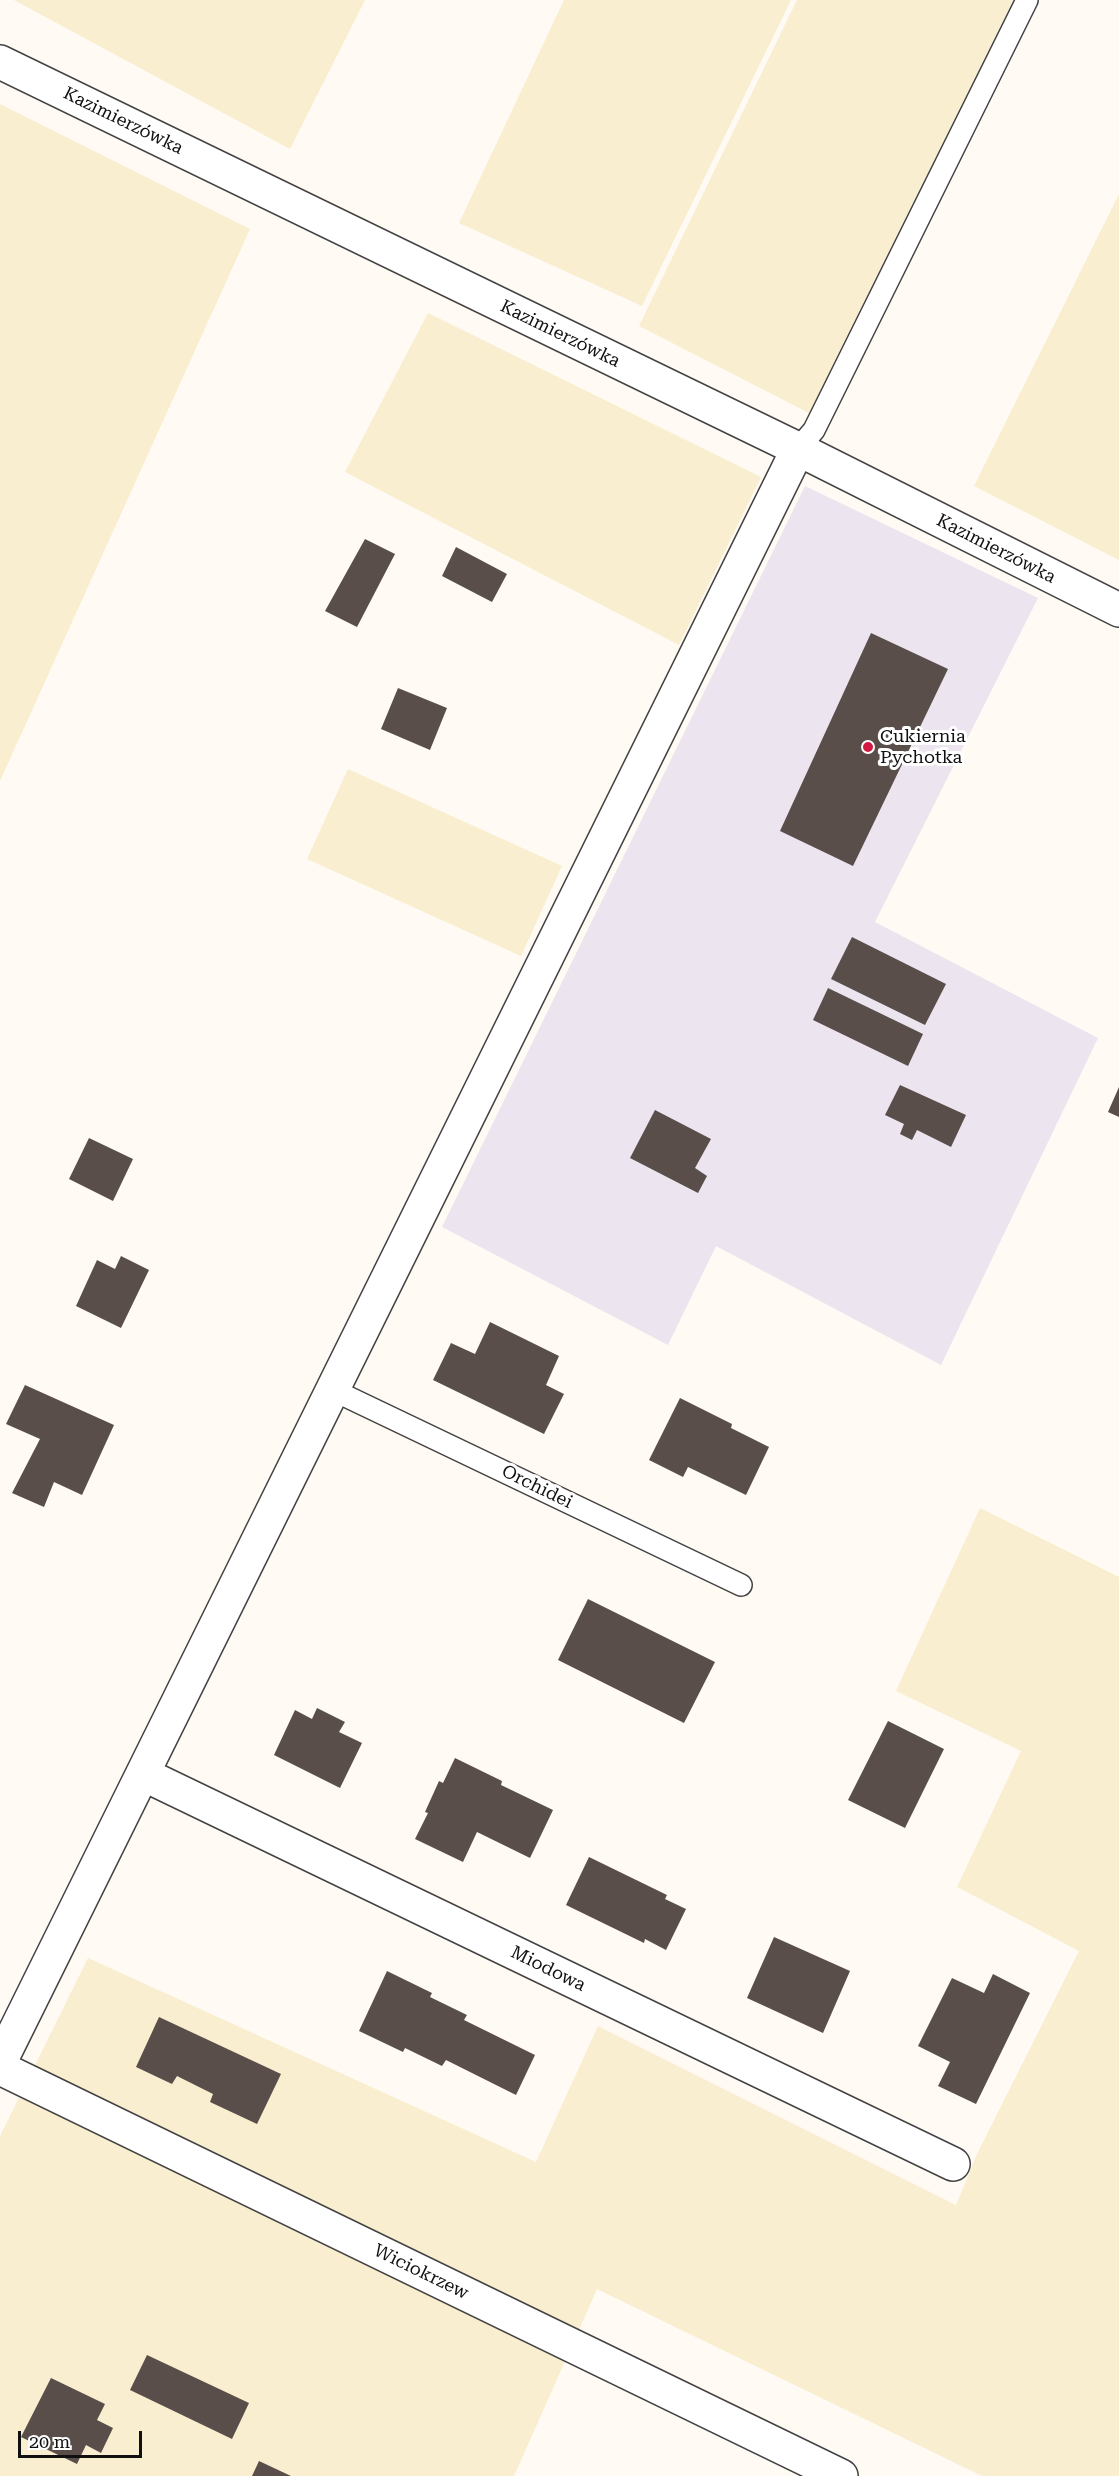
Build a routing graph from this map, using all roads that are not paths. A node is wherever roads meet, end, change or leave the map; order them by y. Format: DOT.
graph roads {
  1 [pos="1027,0"];
  2 [pos="0,62"];
  3 [pos="798,449"];
  4 [pos="1119,610"];
  5 [pos="333,1390"];
  6 [pos="741,1585"];
  7 [pos="143,1774"];
  8 [pos="0,2062"];
  9 [pos="0,2068"];
  10 [pos="953,2164"];
  11 [pos="841,2476"];
  1 -- 3 [label="lane"];
  2 -- 3 [label="street, Kazimierzówka"];
  3 -- 4 [label="street, Kazimierzówka"];
  3 -- 5 [label="street"];
  5 -- 6 [label="lane, Orchidei"];
  5 -- 7 [label="street"];
  7 -- 8 [label="street"];
  7 -- 10 [label="street, Miodowa"];
  9 -- 11 [label="street, Wiciokrzew"];
}
